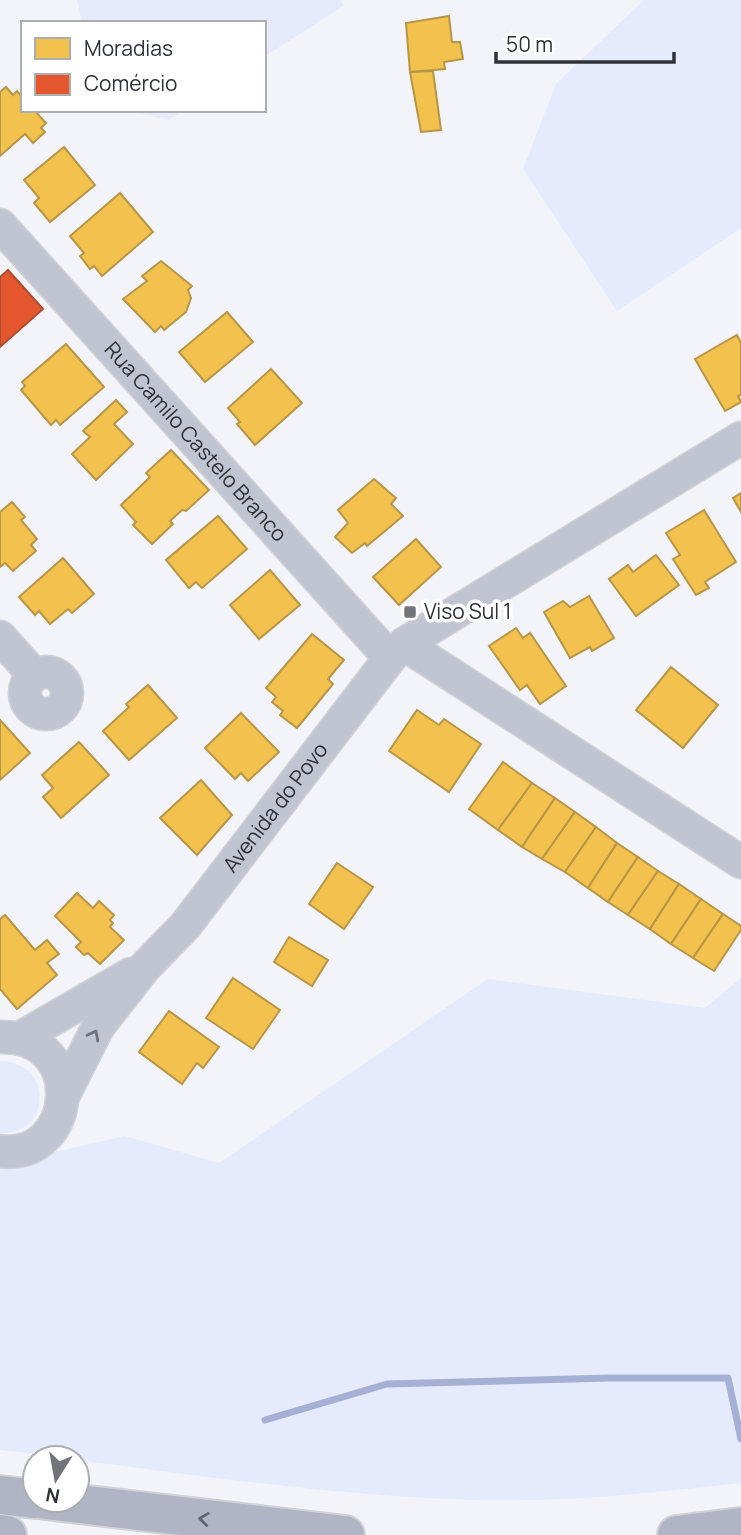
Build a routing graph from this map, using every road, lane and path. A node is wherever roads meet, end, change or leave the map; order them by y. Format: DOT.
graph roads {
  1 [pos="0,225"];
  2 [pos="741,438"];
  3 [pos="0,637"];
  4 [pos="397,651"];
  5 [pos="34,675"];
  6 [pos="741,862"];
  7 [pos="145,967"];
  8 [pos="5,1037"];
  9 [pos="63,1096"];
  10 [pos="0,1151"];
  11 [pos="0,1495"];
  12 [pos="21,1497"];
  13 [pos="91,1505"];
  14 [pos="741,1527"];
  15 [pos="0,1534"];
  16 [pos="7,1535"];
  17 [pos="345,1535"];
  18 [pos="677,1535"];
  1 -- 4 [label="street, Rua Camilo Castelo Branco"];
  2 -- 4 [label="street"];
  3 -- 5 [label="street"];
  4 -- 6 [label="street, Rua Camilo Castelo Branco"];
  4 -- 7 [label="street, Avenida do Povo"];
  7 -- 8 [label="street, Avenida do Povo"];
  9 -- 7 [label="street, Avenida do Povo, one-way"];
  8 -- 9 [label="street, Avenida do Povo"];
  9 -- 10 [label="street, Avenida do Povo"];
  11 -- 12 [label="main road"];
  17 -- 13 [label="main road, one-way"];
  14 -- 18 [label="main road"];
  15 -- 16 [label="main road"];
}
